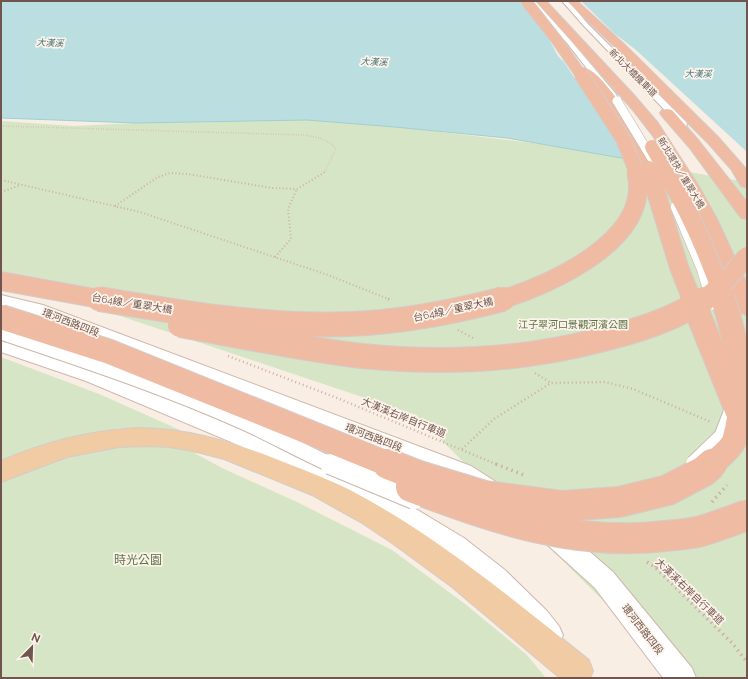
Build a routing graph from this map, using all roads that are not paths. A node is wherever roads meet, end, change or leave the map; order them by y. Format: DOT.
graph roads {
  1 [pos="526,1"];
  2 [pos="532,1"];
  3 [pos="541,1"];
  4 [pos="556,1"];
  5 [pos="565,1"];
  6 [pos="572,1"];
  7 [pos="575,64"];
  8 [pos="649,77"];
  9 [pos="625,93"];
  10 [pos="747,162"];
  11 [pos="747,183"];
  12 [pos="711,192"];
  13 [pos="747,204"];
  14 [pos="747,214"];
  15 [pos="742,249"];
  16 [pos="747,263"];
  17 [pos="1,281"];
  18 [pos="1,295"];
  19 [pos="1,300"];
  20 [pos="747,309"];
  21 [pos="1,310"];
  22 [pos="1,317"];
  23 [pos="1,324"];
  24 [pos="1,332"];
  25 [pos="1,345"];
  26 [pos="747,436"];
  27 [pos="1,472"];
  28 [pos="747,515"];
  29 [pos="747,530"];
  30 [pos="579,674"];
  31 [pos="680,678"];
  1 -- 7 [label="highway, 台64線／重翠大橋, bridge"];
  2 -- 9 [label="street"];
  3 -- 9 [label="highway, 新北環快／重翠大橋"];
  4 -- 9 [label="highway, 新北環快／重翠大橋"];
  5 -- 13 [label="street, 新北大橋機車道"];
  6 -- 8 [label="highway"];
  7 -- 17 [label="highway, 台64線／重翠大橋, bridge"];
  7 -- 26 [label="highway, bridge"];
  8 -- 10 [label="highway"];
  8 -- 11 [label="highway"];
  9 -- 12 [label="highway, 新北環快／重翠大橋"];
  9 -- 14 [label="highway"];
  9 -- 20 [label="highway, 新北環快／重翠大橋"];
  9 -- 21 [label="street, bridge"];
  9 -- 22 [label="highway, bridge"];
  15 -- 16 [label="highway"];
  15 -- 18 [label="highway, 台64線／重翠大橋, bridge"];
  19 -- 31 [label="main road, 環河西路四段"];
  23 -- 28 [label="highway, bridge"];
  24 -- 29 [label="street, bridge"];
  25 -- 30 [label="main road"];
  27 -- 30 [label="main road"];
}
